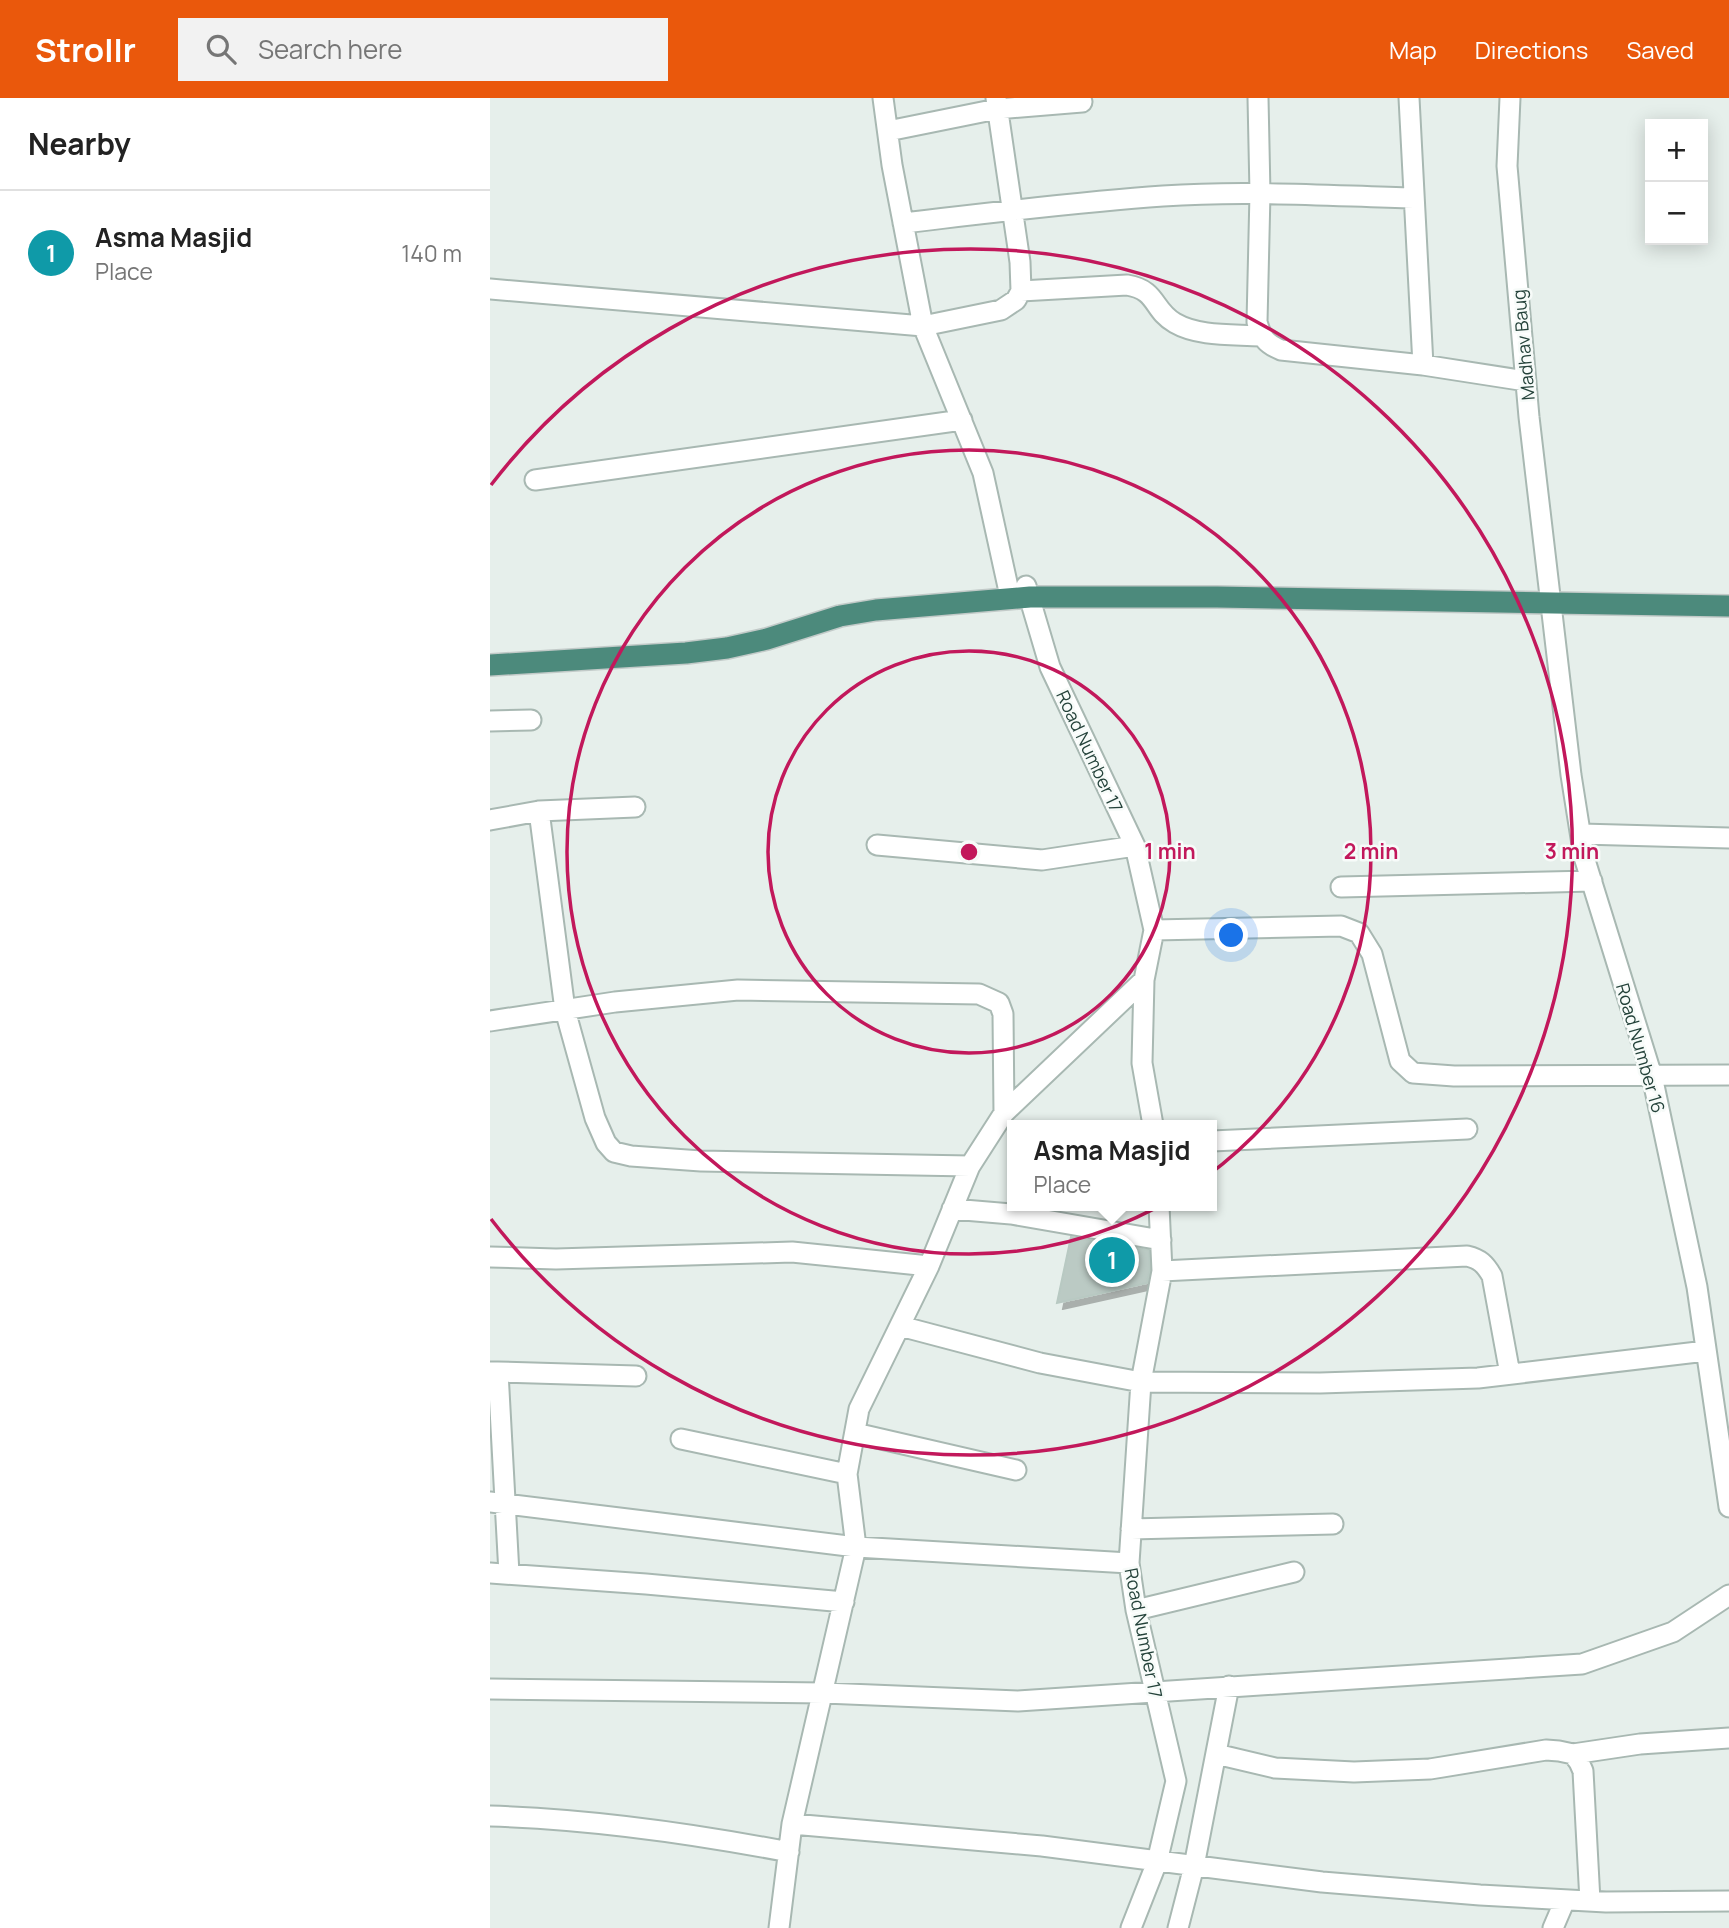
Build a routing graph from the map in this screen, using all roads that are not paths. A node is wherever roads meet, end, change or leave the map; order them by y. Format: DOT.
graph roads {
  1 [pos="883,98"];
  2 [pos="1258,98"];
  3 [pos="1409,98"];
  4 [pos="1510,98"];
  5 [pos="1082,102"];
  6 [pos="996,104"];
  7 [pos="888,131"];
  8 [pos="1260,194"];
  9 [pos="1414,198"];
  10 [pos="1012,210"];
  11 [pos="903,223"];
  12 [pos="490,289"];
  13 [pos="1021,291"];
  14 [pos="923,326"];
  15 [pos="1261,336"];
  16 [pos="1423,365"];
  17 [pos="1526,381"];
  18 [pos="962,420"];
  19 [pos="535,480"];
  20 [pos="1021,590"];
  21 [pos="1729,593"];
  22 [pos="1550,597"];
  23 [pos="1729,606"];
  24 [pos="490,652"];
  25 [pos="490,665"];
  26 [pos="531,720"];
  27 [pos="490,721"];
  28 [pos="635,807"];
  29 [pos="539,811"];
  30 [pos="490,820"];
  31 [pos="1581,834"];
  32 [pos="1729,838"];
  33 [pos="877,845"];
  34 [pos="1135,846"];
  35 [pos="1592,881"];
  36 [pos="1341,887"];
  37 [pos="1154,930"];
  38 [pos="1144,980"];
  39 [pos="565,1010"];
  40 [pos="490,1021"];
  41 [pos="1729,1075"];
  42 [pos="1652,1076"];
  43 [pos="1004,1113"];
  44 [pos="1152,1120"];
  45 [pos="1467,1129"];
  46 [pos="1217,1142"];
  47 [pos="970,1166"];
  48 [pos="952,1209"];
  49 [pos="1159,1211"];
  50 [pos="1161,1240"];
  51 [pos="490,1257"];
  52 [pos="929,1266"];
  53 [pos="1162,1271"];
  54 [pos="900,1326"];
  55 [pos="1706,1351"];
  56 [pos="494,1372"];
  57 [pos="1510,1374"];
  58 [pos="636,1376"];
  59 [pos="1141,1382"];
  60 [pos="855,1433"];
  61 [pos="681,1439"];
  62 [pos="1725,1452"];
  63 [pos="1016,1470"];
  64 [pos="847,1474"];
  65 [pos="498,1502"];
  66 [pos="1729,1507"];
  67 [pos="1333,1524"];
  68 [pos="1131,1529"];
  69 [pos="856,1547"];
  70 [pos="1129,1563"];
  71 [pos="1294,1572"];
  72 [pos="500,1574"];
  73 [pos="1729,1595"];
  74 [pos="844,1602"];
  75 [pos="1136,1609"];
  76 [pos="1229,1686"];
  77 [pos="490,1689"];
  78 [pos="1155,1691"];
  79 [pos="824,1693"];
  80 [pos="1729,1738"];
  81 [pos="1216,1754"];
  82 [pos="1573,1754"];
  83 [pos="490,1815"];
  84 [pos="792,1824"];
  85 [pos="789,1852"];
  86 [pos="1157,1862"];
  87 [pos="1194,1866"];
  88 [pos="1565,1900"];
  89 [pos="1590,1901"];
  90 [pos="1729,1902"];
  91 [pos="779,1928"];
  92 [pos="1131,1928"];
  93 [pos="1178,1928"];
  94 [pos="1553,1928"];
  1 -- 7 [label="street, Road Number 17"];
  2 -- 8 [label="street"];
  3 -- 9 [label="street"];
  4 -- 17 [label="street, Madhav Baug"];
  5 -- 6 [label="street"];
  6 -- 7 [label="street"];
  6 -- 10 [label="street"];
  7 -- 11 [label="street, Road Number 17"];
  8 -- 9 [label="street"];
  8 -- 10 [label="street"];
  8 -- 15 [label="street"];
  9 -- 16 [label="street"];
  10 -- 11 [label="street"];
  10 -- 13 [label="street"];
  11 -- 14 [label="street, Road Number 17"];
  12 -- 14 [label="street"];
  13 -- 14 [label="street"];
  13 -- 15 [label="street"];
  14 -- 18 [label="street, Road Number 17"];
  15 -- 16 [label="street"];
  16 -- 17 [label="street"];
  17 -- 22 [label="street, Madhav Baug"];
  18 -- 19 [label="street"];
  18 -- 20 [label="street, Road Number 17"];
  20 -- 22 [label="highway"];
  20 -- 24 [label="highway"];
  20 -- 25 [label="highway"];
  20 -- 34 [label="street, Road Number 17"];
  21 -- 22 [label="highway"];
  22 -- 23 [label="highway"];
  22 -- 31 [label="street, Road Number 16"];
  26 -- 27 [label="street"];
  28 -- 29 [label="street"];
  29 -- 30 [label="street"];
  29 -- 39 [label="street"];
  31 -- 32 [label="street"];
  31 -- 35 [label="street, Road Number 16"];
  33 -- 34 [label="street"];
  34 -- 37 [label="street, Road Number 17"];
  35 -- 36 [label="street"];
  35 -- 42 [label="street, Road Number 16"];
  37 -- 38 [label="street, Road Number 17"];
  37 -- 42 [label="street"];
  38 -- 43 [label="street"];
  38 -- 44 [label="street, Road Number 17"];
  39 -- 40 [label="street"];
  39 -- 43 [label="street"];
  39 -- 47 [label="street"];
  41 -- 42 [label="street"];
  42 -- 55 [label="street, Road Number 16"];
  43 -- 47 [label="street"];
  45 -- 46 [label="street"];
  47 -- 48 [label="street"];
  48 -- 50 [label="street"];
  48 -- 52 [label="street"];
  49 -- 50 [label="street, Road Number 17"];
  50 -- 53 [label="street, Road Number 17"];
  51 -- 52 [label="street"];
  52 -- 54 [label="street"];
  53 -- 57 [label="street"];
  53 -- 59 [label="street, Road Number 17"];
  54 -- 59 [label="street"];
  54 -- 60 [label="street"];
  55 -- 57 [label="street"];
  55 -- 62 [label="street, Road Number 16"];
  56 -- 58 [label="street"];
  56 -- 65 [label="street"];
  57 -- 59 [label="street"];
  59 -- 68 [label="street, Road Number 17"];
  60 -- 63 [label="street"];
  60 -- 64 [label="street"];
  61 -- 64 [label="street"];
  62 -- 66 [label="street, Road Number 16"];
  64 -- 69 [label="street"];
  65 -- 69 [label="street"];
  65 -- 72 [label="street"];
  67 -- 68 [label="street"];
  68 -- 70 [label="street, Road Number 17"];
  69 -- 70 [label="street"];
  69 -- 74 [label="street"];
  70 -- 75 [label="street, Road Number 17"];
  71 -- 75 [label="street"];
  72 -- 74 [label="street"];
  73 -- 76 [label="street"];
  74 -- 79 [label="street"];
  75 -- 78 [label="street, Road Number 17"];
  76 -- 78 [label="street"];
  76 -- 81 [label="street"];
  77 -- 79 [label="street"];
  78 -- 79 [label="street"];
  78 -- 86 [label="street, Road Number 17"];
  79 -- 84 [label="street"];
  80 -- 82 [label="street"];
  81 -- 82 [label="street"];
  81 -- 87 [label="street"];
  82 -- 89 [label="street"];
  83 -- 85 [label="street"];
  84 -- 85 [label="street"];
  84 -- 86 [label="street"];
  85 -- 91 [label="street"];
  86 -- 87 [label="street"];
  86 -- 92 [label="street, Road Number 17"];
  87 -- 88 [label="street"];
  87 -- 93 [label="street"];
  88 -- 89 [label="street"];
  88 -- 94 [label="street"];
  89 -- 90 [label="street"];
}
